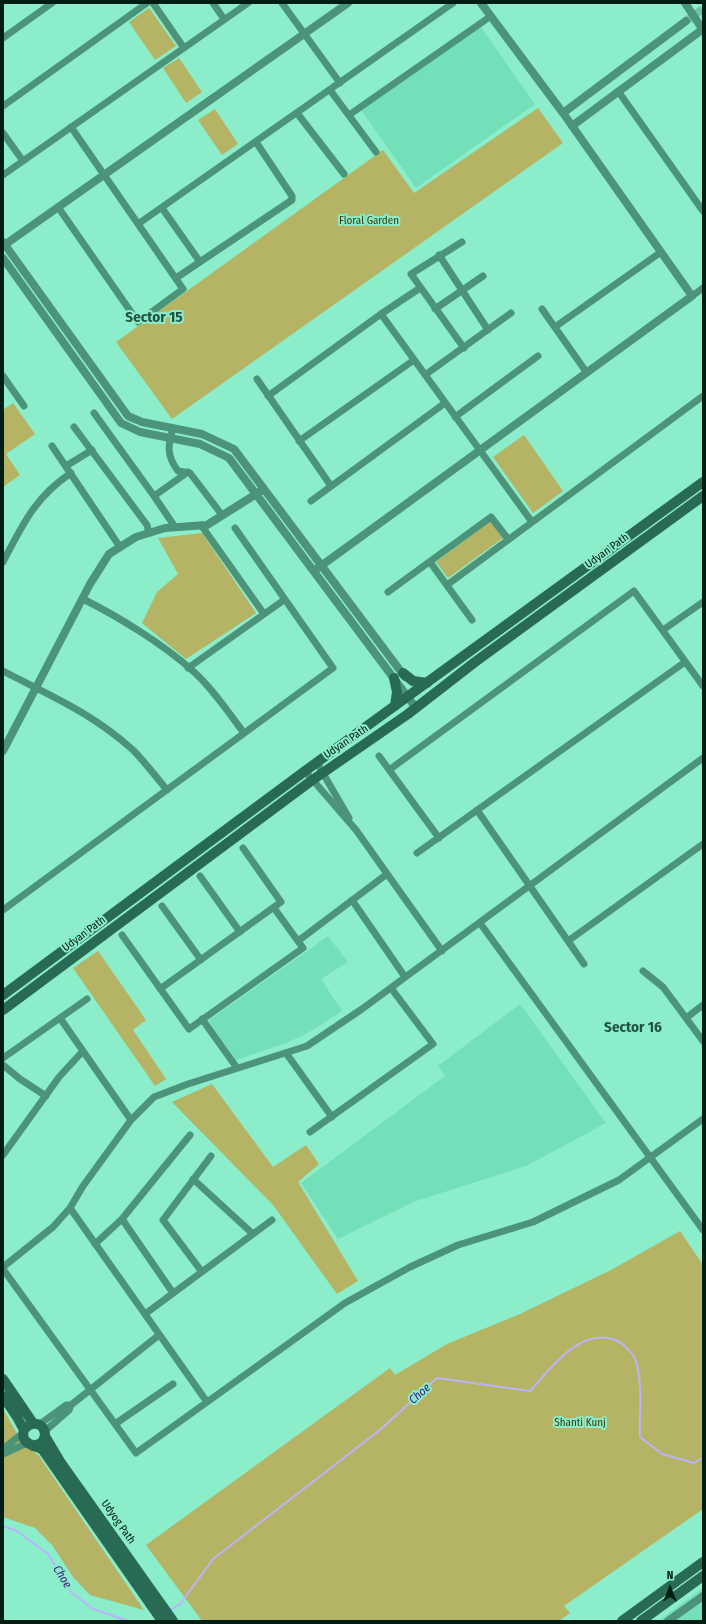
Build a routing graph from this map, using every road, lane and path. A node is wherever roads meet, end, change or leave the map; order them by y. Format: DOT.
graph roads {
  1 [pos="52,3"];
  2 [pos="147,3"];
  3 [pos="153,3"];
  4 [pos="213,3"];
  5 [pos="248,3"];
  6 [pos="282,3"];
  7 [pos="348,3"];
  8 [pos="454,3"];
  9 [pos="481,3"];
  10 [pos="685,3"];
  11 [pos="490,16"];
  12 [pos="224,19"];
  13 [pos="686,21"];
  14 [pos="703,30"];
  15 [pos="304,34"];
  16 [pos="3,38"];
  17 [pos="184,48"];
  18 [pos="340,83"];
  19 [pos="330,90"];
  20 [pos="618,91"];
  21 [pos="3,106"];
  22 [pos="296,113"];
  23 [pos="563,113"];
  24 [pos="349,115"];
  25 [pos="572,126"];
  26 [pos="71,127"];
  27 [pos="3,133"];
  28 [pos="256,142"];
  29 [pos="376,152"];
  30 [pos="23,161"];
  31 [pos="344,174"];
  32 [pos="3,175"];
  33 [pos="104,175"];
  34 [pos="58,207"];
  35 [pos="162,208"];
  36 [pos="703,211"];
  37 [pos="138,224"];
  38 [pos="462,242"];
  39 [pos="4,244"];
  40 [pos="661,252"];
  41 [pos="439,255"];
  42 [pos="3,258"];
  43 [pos="200,262"];
  44 [pos="483,276"];
  45 [pos="176,278"];
  46 [pos="420,288"];
  47 [pos="703,288"];
  48 [pos="462,290"];
  49 [pos="692,296"];
  50 [pos="435,309"];
  51 [pos="542,309"];
  52 [pos="511,313"];
  53 [pos="381,314"];
  54 [pos="555,327"];
  55 [pos="488,330"];
  56 [pos="464,348"];
  57 [pos="538,356"];
  58 [pos="414,360"];
  59 [pos="587,373"];
  60 [pos="425,375"];
  61 [pos="3,376"];
  62 [pos="257,379"];
  63 [pos="268,396"];
  64 [pos="703,396"];
  65 [pos="445,403"];
  66 [pos="24,406"];
  67 [pos="94,413"];
  68 [pos="455,417"];
  69 [pos="74,426"];
  70 [pos="173,428"];
  71 [pos="170,438"];
  72 [pos="299,441"];
  73 [pos="52,446"];
  74 [pos="92,450"];
  75 [pos="480,450"];
  76 [pos="69,469"];
  77 [pos="188,472"];
  78 [pos="703,482"];
  79 [pos="331,486"];
  80 [pos="265,489"];
  81 [pos="257,494"];
  82 [pos="154,496"];
  83 [pos="703,496"];
  84 [pos="311,501"];
  85 [pos="222,515"];
  86 [pos="532,522"];
  87 [pos="201,525"];
  88 [pos="175,527"];
  89 [pos="235,528"];
  90 [pos="149,533"];
  91 [pos="508,539"];
  92 [pos="120,547"];
  93 [pos="3,562"];
  94 [pos="430,562"];
  95 [pos="321,565"];
  96 [pos="314,571"];
  97 [pos="447,584"];
  98 [pos="388,592"];
  99 [pos="83,599"];
  100 [pos="284,600"];
  101 [pos="703,602"];
  102 [pos="264,614"];
  103 [pos="472,620"];
  104 [pos="663,630"];
  105 [pos="685,662"];
  106 [pos="188,668"];
  107 [pos="3,671"];
  108 [pos="398,676"];
  109 [pos="427,683"];
  110 [pos="703,686"];
  111 [pos="36,688"];
  112 [pos="412,694"];
  113 [pos="420,705"];
  114 [pos="396,706"];
  115 [pos="244,733"];
  116 [pos="3,751"];
  117 [pos="379,756"];
  118 [pos="703,758"];
  119 [pos="317,763"];
  120 [pos="389,770"];
  121 [pos="305,771"];
  122 [pos="324,772"];
  123 [pos="312,781"];
  124 [pos="167,790"];
  125 [pos="477,810"];
  126 [pos="356,830"];
  127 [pos="439,838"];
  128 [pos="703,844"];
  129 [pos="243,848"];
  130 [pos="417,853"];
  131 [pos="387,874"];
  132 [pos="200,876"];
  133 [pos="529,887"];
  134 [pos="352,900"];
  135 [pos="162,906"];
  136 [pos="274,908"];
  137 [pos="3,910"];
  138 [pos="480,923"];
  139 [pos="240,932"];
  140 [pos="122,935"];
  141 [pos="298,941"];
  142 [pos="568,941"];
  143 [pos="442,951"];
  144 [pos="201,960"];
  145 [pos="584,964"];
  146 [pos="643,971"];
  147 [pos="405,977"];
  148 [pos="391,988"];
  149 [pos="160,989"];
  150 [pos="3,995"];
  151 [pos="87,999"];
  152 [pos="703,1005"];
  153 [pos="3,1010"];
  154 [pos="60,1018"];
  155 [pos="686,1018"];
  156 [pos="202,1020"];
  157 [pos="703,1041"];
  158 [pos="83,1051"];
  159 [pos="286,1053"];
  160 [pos="3,1058"];
  161 [pos="3,1065"];
  162 [pos="236,1068"];
  163 [pos="46,1096"];
  164 [pos="332,1117"];
  165 [pos="703,1119"];
  166 [pos="131,1120"];
  167 [pos="310,1132"];
  168 [pos="190,1134"];
  169 [pos="3,1155"];
  170 [pos="211,1156"];
  171 [pos="650,1156"];
  172 [pos="193,1179"];
  173 [pos="70,1208"];
  174 [pos="122,1219"];
  175 [pos="272,1220"];
  176 [pos="703,1230"];
  177 [pos="253,1234"];
  178 [pos="95,1244"];
  179 [pos="3,1268"];
  180 [pos="202,1272"];
  181 [pos="173,1293"];
  182 [pos="144,1314"];
  183 [pos="159,1335"];
  184 [pos="3,1379"];
  185 [pos="173,1384"];
  186 [pos="90,1390"];
  187 [pos="3,1396"];
  188 [pos="207,1402"];
  189 [pos="115,1424"];
  190 [pos="41,1429"];
  191 [pos="23,1432"];
  192 [pos="30,1444"];
  193 [pos="3,1449"];
  194 [pos="3,1454"];
  195 [pos="703,1562"];
  196 [pos="703,1576"];
  197 [pos="703,1596"];
  198 [pos="152,1599"];
  199 [pos="162,1621"];
  200 [pos="173,1621"];
  201 [pos="622,1621"];
  202 [pos="641,1621"];
  203 [pos="668,1621"];
  1 -- 16 [label="street"];
  2 -- 21 [label="street"];
  3 -- 17 [label="street"];
  4 -- 12 [label="street"];
  5 -- 12 [label="street"];
  6 -- 15 [label="street"];
  7 -- 15 [label="street"];
  8 -- 18 [label="street"];
  9 -- 11 [label="street"];
  10 -- 14 [label="street"];
  11 -- 23 [label="street"];
  11 -- 24 [label="street"];
  12 -- 17 [label="street"];
  13 -- 23 [label="street"];
  14 -- 20 [label="street"];
  15 -- 18 [label="street"];
  15 -- 33 [label="street"];
  17 -- 26 [label="street"];
  18 -- 19 [label="street"];
  19 -- 22 [label="street"];
  19 -- 24 [label="street"];
  20 -- 25 [label="street"];
  20 -- 36 [label="street"];
  22 -- 28 [label="street"];
  22 -- 31 [label="street"];
  23 -- 25 [label="street"];
  24 -- 29 [label="street"];
  25 -- 40 [label="street"];
  26 -- 30 [label="street"];
  26 -- 33 [label="street"];
  27 -- 30 [label="street"];
  28 -- 35 [label="street"];
  28 -- 43 [label="street"];
  30 -- 32 [label="street"];
  33 -- 34 [label="street"];
  33 -- 37 [label="street"];
  34 -- 39 [label="street"];
  34 -- 45 [label="street"];
  35 -- 37 [label="street"];
  35 -- 43 [label="street"];
  37 -- 45 [label="street"];
  38 -- 41 [label="street"];
  39 -- 70 [label="street"];
  40 -- 49 [label="street"];
  40 -- 54 [label="street"];
  41 -- 46 [label="street"];
  41 -- 48 [label="street"];
  42 -- 71 [label="street"];
  43 -- 45 [label="street"];
  44 -- 48 [label="street"];
  46 -- 50 [label="street"];
  46 -- 53 [label="street"];
  47 -- 49 [label="street"];
  48 -- 50 [label="street"];
  48 -- 55 [label="street"];
  49 -- 59 [label="street"];
  50 -- 56 [label="street"];
  51 -- 54 [label="street"];
  52 -- 55 [label="street"];
  53 -- 58 [label="street"];
  53 -- 63 [label="street"];
  54 -- 59 [label="street"];
  55 -- 56 [label="street"];
  56 -- 60 [label="street"];
  57 -- 68 [label="street"];
  58 -- 60 [label="street"];
  58 -- 72 [label="street"];
  59 -- 75 [label="street"];
  60 -- 65 [label="street"];
  61 -- 66 [label="street"];
  62 -- 63 [label="street"];
  63 -- 72 [label="street"];
  64 -- 86 [label="street"];
  65 -- 68 [label="street"];
  65 -- 79 [label="street"];
  67 -- 82 [label="street"];
  68 -- 75 [label="street"];
  69 -- 74 [label="street"];
  70 -- 71 [label="street"];
  70 -- 80 [label="street"];
  71 -- 77 [label="street"];
  71 -- 81 [label="street"];
  72 -- 79 [label="street"];
  73 -- 76 [label="street"];
  74 -- 76 [label="street"];
  74 -- 90 [label="street"];
  75 -- 86 [label="street"];
  75 -- 95 [label="street"];
  76 -- 92 [label="street"];
  76 -- 93 [label="street"];
  77 -- 82 [label="street"];
  77 -- 85 [label="street"];
  78 -- 109 [label="main road, Udyan Path"];
  79 -- 84 [label="street"];
  80 -- 81 [label="street"];
  80 -- 95 [label="street"];
  81 -- 85 [label="street"];
  81 -- 96 [label="street"];
  82 -- 88 [label="street"];
  83 -- 113 [label="main road, Udyan Path"];
  85 -- 87 [label="street"];
  86 -- 91 [label="street"];
  87 -- 88 [label="street"];
  87 -- 102 [label="street"];
  88 -- 90 [label="street"];
  89 -- 100 [label="street"];
  90 -- 92 [label="street"];
  91 -- 94 [label="street"];
  91 -- 97 [label="street"];
  92 -- 99 [label="street"];
  94 -- 97 [label="street"];
  94 -- 98 [label="street"];
  95 -- 96 [label="street"];
  95 -- 108 [label="street"];
  96 -- 108 [label="street"];
  97 -- 103 [label="street"];
  99 -- 106 [label="street"];
  99 -- 111 [label="street"];
  100 -- 102 [label="street"];
  100 -- 115 [label="street"];
  101 -- 104 [label="street"];
  102 -- 106 [label="street"];
  104 -- 105 [label="street"];
  104 -- 120 [label="street"];
  105 -- 110 [label="street"];
  105 -- 125 [label="street"];
  106 -- 115 [label="street"];
  107 -- 111 [label="street"];
  108 -- 109 [label="main road"];
  108 -- 112 [label="street"];
  108 -- 114 [label="main road"];
  109 -- 112 [label="main road, Udyan Path"];
  111 -- 116 [label="street"];
  111 -- 124 [label="street"];
  112 -- 113 [label="street"];
  112 -- 114 [label="main road, Udyan Path"];
  113 -- 122 [label="main road, Udyan Path"];
  114 -- 119 [label="main road, Udyan Path"];
  115 -- 124 [label="street"];
  117 -- 120 [label="street"];
  118 -- 133 [label="street"];
  119 -- 121 [label="main road, Udyan Path"];
  119 -- 122 [label="street"];
  120 -- 127 [label="street"];
  121 -- 123 [label="street"];
  121 -- 150 [label="main road, Udyan Path"];
  122 -- 123 [label="main road, Udyan Path"];
  122 -- 126 [label="street"];
  123 -- 126 [label="street"];
  123 -- 153 [label="main road, Udyan Path"];
  124 -- 137 [label="street"];
  125 -- 127 [label="street"];
  125 -- 133 [label="street"];
  126 -- 131 [label="street"];
  127 -- 130 [label="street"];
  128 -- 142 [label="street"];
  129 -- 136 [label="street"];
  131 -- 134 [label="street"];
  131 -- 143 [label="street"];
  132 -- 139 [label="street"];
  133 -- 138 [label="street"];
  133 -- 142 [label="street"];
  134 -- 141 [label="street"];
  134 -- 147 [label="street"];
  135 -- 144 [label="street"];
  136 -- 139 [label="street"];
  136 -- 141 [label="street"];
  138 -- 143 [label="street"];
  138 -- 171 [label="street"];
  139 -- 144 [label="street"];
  140 -- 149 [label="street"];
  141 -- 156 [label="street"];
  142 -- 145 [label="street"];
  143 -- 147 [label="street"];
  144 -- 149 [label="street"];
  146 -- 155 [label="street"];
  147 -- 148 [label="street"];
  148 -- 159 [label="street"];
  148 -- 164 [label="street"];
  149 -- 156 [label="street"];
  151 -- 154 [label="street"];
  152 -- 155 [label="street"];
  154 -- 158 [label="street"];
  154 -- 160 [label="street"];
  155 -- 157 [label="street"];
  156 -- 162 [label="street"];
  158 -- 163 [label="street"];
  158 -- 166 [label="street"];
  159 -- 162 [label="street"];
  159 -- 164 [label="street"];
  161 -- 163 [label="street"];
  162 -- 166 [label="street"];
  163 -- 169 [label="street"];
  164 -- 167 [label="street"];
  165 -- 171 [label="street"];
  166 -- 173 [label="street"];
  168 -- 174 [label="street"];
  170 -- 172 [label="street"];
  171 -- 176 [label="street"];
  171 -- 188 [label="street"];
  172 -- 177 [label="street"];
  172 -- 180 [label="street"];
  173 -- 178 [label="street"];
  173 -- 179 [label="street"];
  174 -- 178 [label="street"];
  174 -- 181 [label="street"];
  175 -- 177 [label="street"];
  177 -- 180 [label="street"];
  178 -- 182 [label="street"];
  179 -- 186 [label="street"];
  180 -- 181 [label="street"];
  181 -- 182 [label="street"];
  182 -- 183 [label="street"];
  183 -- 186 [label="street"];
  183 -- 188 [label="street"];
  184 -- 190 [label="main road, Udyog Path"];
  185 -- 189 [label="street"];
  186 -- 189 [label="street"];
  186 -- 190 [label="street"];
  187 -- 191 [label="main road"];
  188 -- 189 [label="street"];
  190 -- 191 [label="main road"];
  190 -- 192 [label="main road"];
  190 -- 198 [label="main road, Udyog Path"];
  191 -- 192 [label="main road"];
  191 -- 193 [label="street"];
  192 -- 194 [label="street"];
  192 -- 198 [label="main road, Udyog Path"];
  195 -- 201 [label="main road"];
  196 -- 202 [label="main road"];
  197 -- 203 [label="street"];
  198 -- 199 [label="main road, Udyog Path"];
  198 -- 200 [label="main road, Udyog Path"];
}
